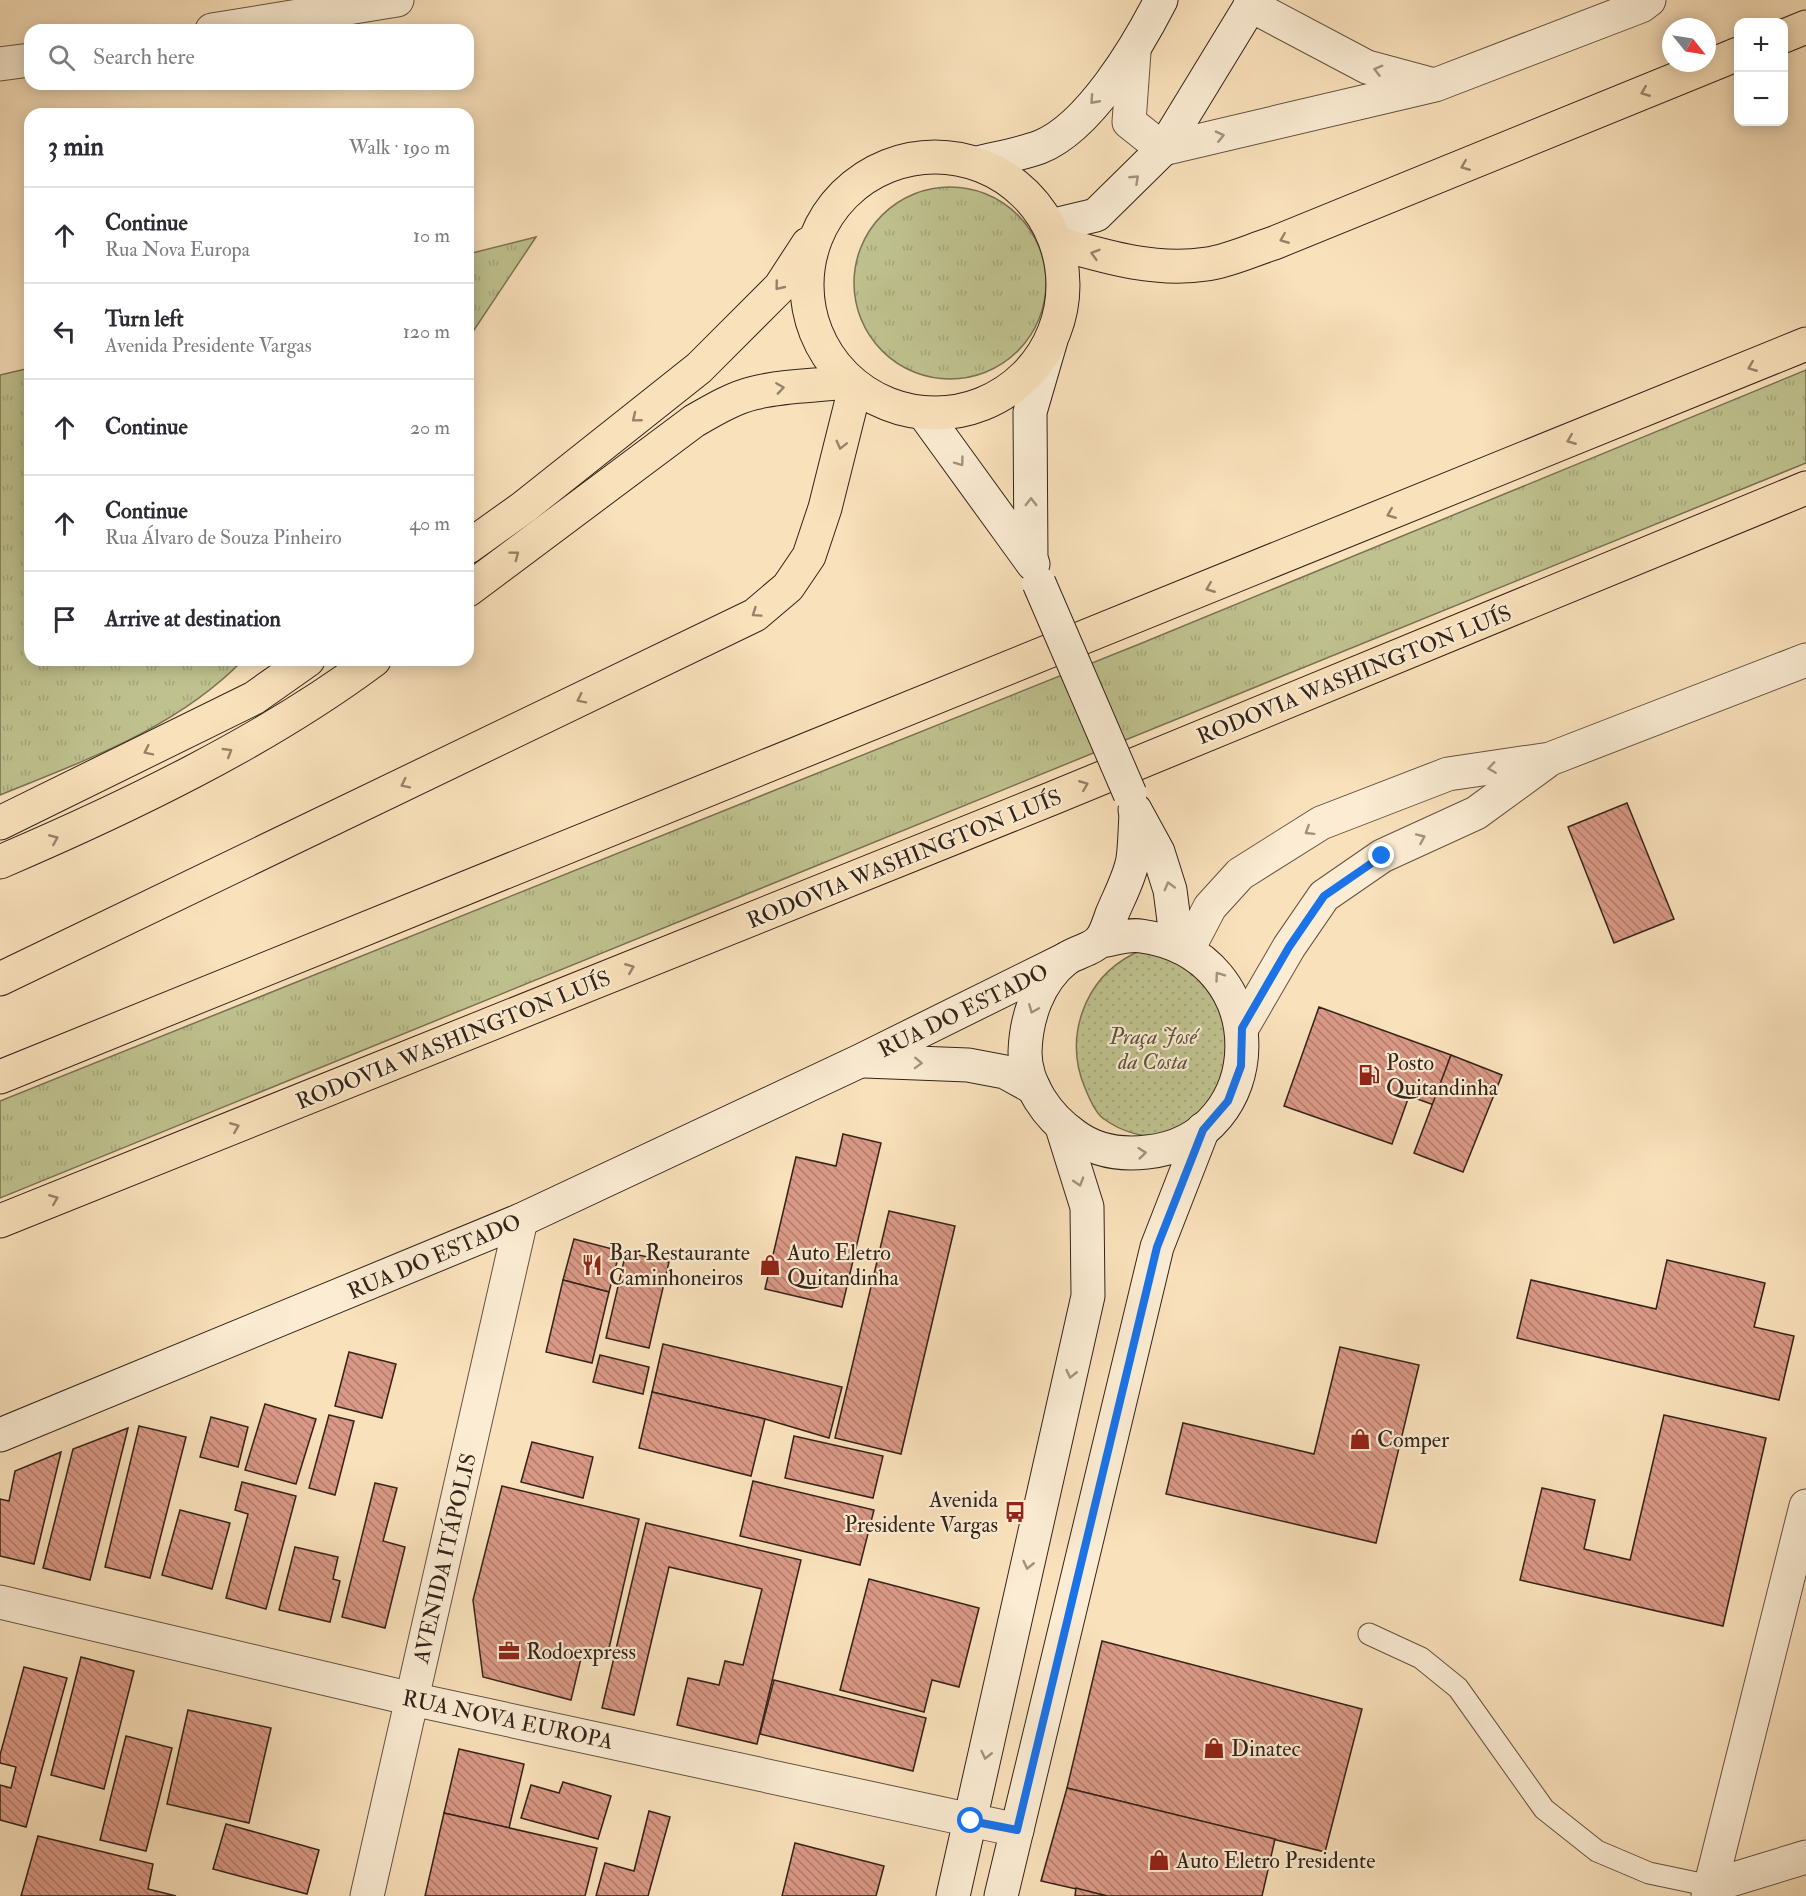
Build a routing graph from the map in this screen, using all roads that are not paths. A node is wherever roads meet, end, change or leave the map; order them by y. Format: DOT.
graph roads {
  1 [pos="397,0"];
  2 [pos="1161,0"];
  3 [pos="1649,0"];
  4 [pos="1252,3"];
  5 [pos="249,24"];
  6 [pos="1806,27"];
  7 [pos="1788,34"];
  8 [pos="1134,52"];
  9 [pos="1734,56"];
  10 [pos="24,61"];
  11 [pos="0,64"];
  12 [pos="1435,85"];
  13 [pos="1164,149"];
  14 [pos="978,163"];
  15 [pos="824,220"];
  16 [pos="1053,234"];
  17 [pos="1051,340"];
  18 [pos="1806,344"];
  19 [pos="851,385"];
  20 [pos="925,415"];
  21 [pos="1806,488"];
  22 [pos="474,543"];
  23 [pos="1035,572"];
  24 [pos="474,586"];
  25 [pos="1806,660"];
  26 [pos="299,666"];
  27 [pos="366,666"];
  28 [pos="1550,759"];
  29 [pos="1133,804"];
  30 [pos="0,823"];
  31 [pos="0,862"];
  32 [pos="1101,941"];
  33 [pos="1183,946"];
  34 [pos="1066,960"];
  35 [pos="0,979"];
  36 [pos="1242,1028"];
  37 [pos="860,1061"];
  38 [pos="0,1077"];
  39 [pos="1034,1088"];
  40 [pos="1062,1126"];
  41 [pos="1203,1130"];
  42 [pos="521,1220"];
  43 [pos="0,1221"];
  44 [pos="0,1435"];
  45 [pos="1806,1506"];
  46 [pos="0,1602"];
  47 [pos="1369,1634"];
  48 [pos="412,1699"];
  49 [pos="971,1821"];
  50 [pos="1017,1830"];
  51 [pos="1806,1857"];
  52 [pos="1710,1891"];
  53 [pos="367,1896"];
  54 [pos="952,1896"];
  55 [pos="1001,1896"];
  1 -- 5 [label="street"];
  2 -- 8 [label="street"];
  3 -- 12 [label="street"];
  12 -- 4 [label="street, one-way"];
  4 -- 13 [label="street"];
  6 -- 7 [label="highway"];
  8 -- 13 [label="street"];
  8 -- 14 [label="street, one-way"];
  9 -- 16 [label="highway, one-way"];
  10 -- 11 [label="street"];
  13 -- 12 [label="street, one-way"];
  16 -- 13 [label="street, one-way"];
  14 -- 15 [label="highway"];
  14 -- 16 [label="highway"];
  15 -- 19 [label="highway"];
  15 -- 22 [label="highway, one-way"];
  16 -- 17 [label="highway"];
  17 -- 20 [label="highway"];
  23 -- 17 [label="street, one-way"];
  18 -- 38 [label="highway, one-way"];
  19 -- 20 [label="highway"];
  24 -- 19 [label="highway, one-way"];
  19 -- 35 [label="highway, one-way"];
  20 -- 23 [label="street, one-way"];
  43 -- 21 [label="highway, RODOVIA WASHINGTON LUÍS, one-way"];
  23 -- 29 [label="street, bridge"];
  25 -- 28 [label="street"];
  26 -- 30 [label="highway, one-way"];
  31 -- 27 [label="highway, one-way"];
  28 -- 33 [label="street, one-way"];
  36 -- 28 [label="street, one-way"];
  29 -- 32 [label="street"];
  33 -- 29 [label="street, one-way"];
  32 -- 33 [label="street, RUA DO ESTADO"];
  32 -- 34 [label="street, RUA DO ESTADO"];
  36 -- 33 [label="street, one-way"];
  34 -- 37 [label="street, RUA DO ESTADO"];
  34 -- 39 [label="street, one-way"];
  36 -- 41 [label="street"];
  37 -- 39 [label="street, RUA DO ESTADO, one-way"];
  37 -- 42 [label="street, RUA DO ESTADO"];
  39 -- 40 [label="street"];
  40 -- 41 [label="street, one-way"];
  40 -- 49 [label="street, one-way"];
  41 -- 50 [label="street"];
  42 -- 44 [label="street, RUA DO ESTADO"];
  42 -- 48 [label="street, AVENIDA ITÁPOLIS"];
  45 -- 52 [label="street"];
  46 -- 48 [label="street, RUA NOVA EUROPA"];
  47 -- 52 [label="lane"];
  48 -- 49 [label="street, RUA NOVA EUROPA"];
  48 -- 53 [label="street, AVENIDA ITÁPOLIS"];
  49 -- 50 [label="street, RUA NOVA EUROPA"];
  49 -- 54 [label="street"];
  50 -- 55 [label="street"];
  51 -- 52 [label="street"];
}
